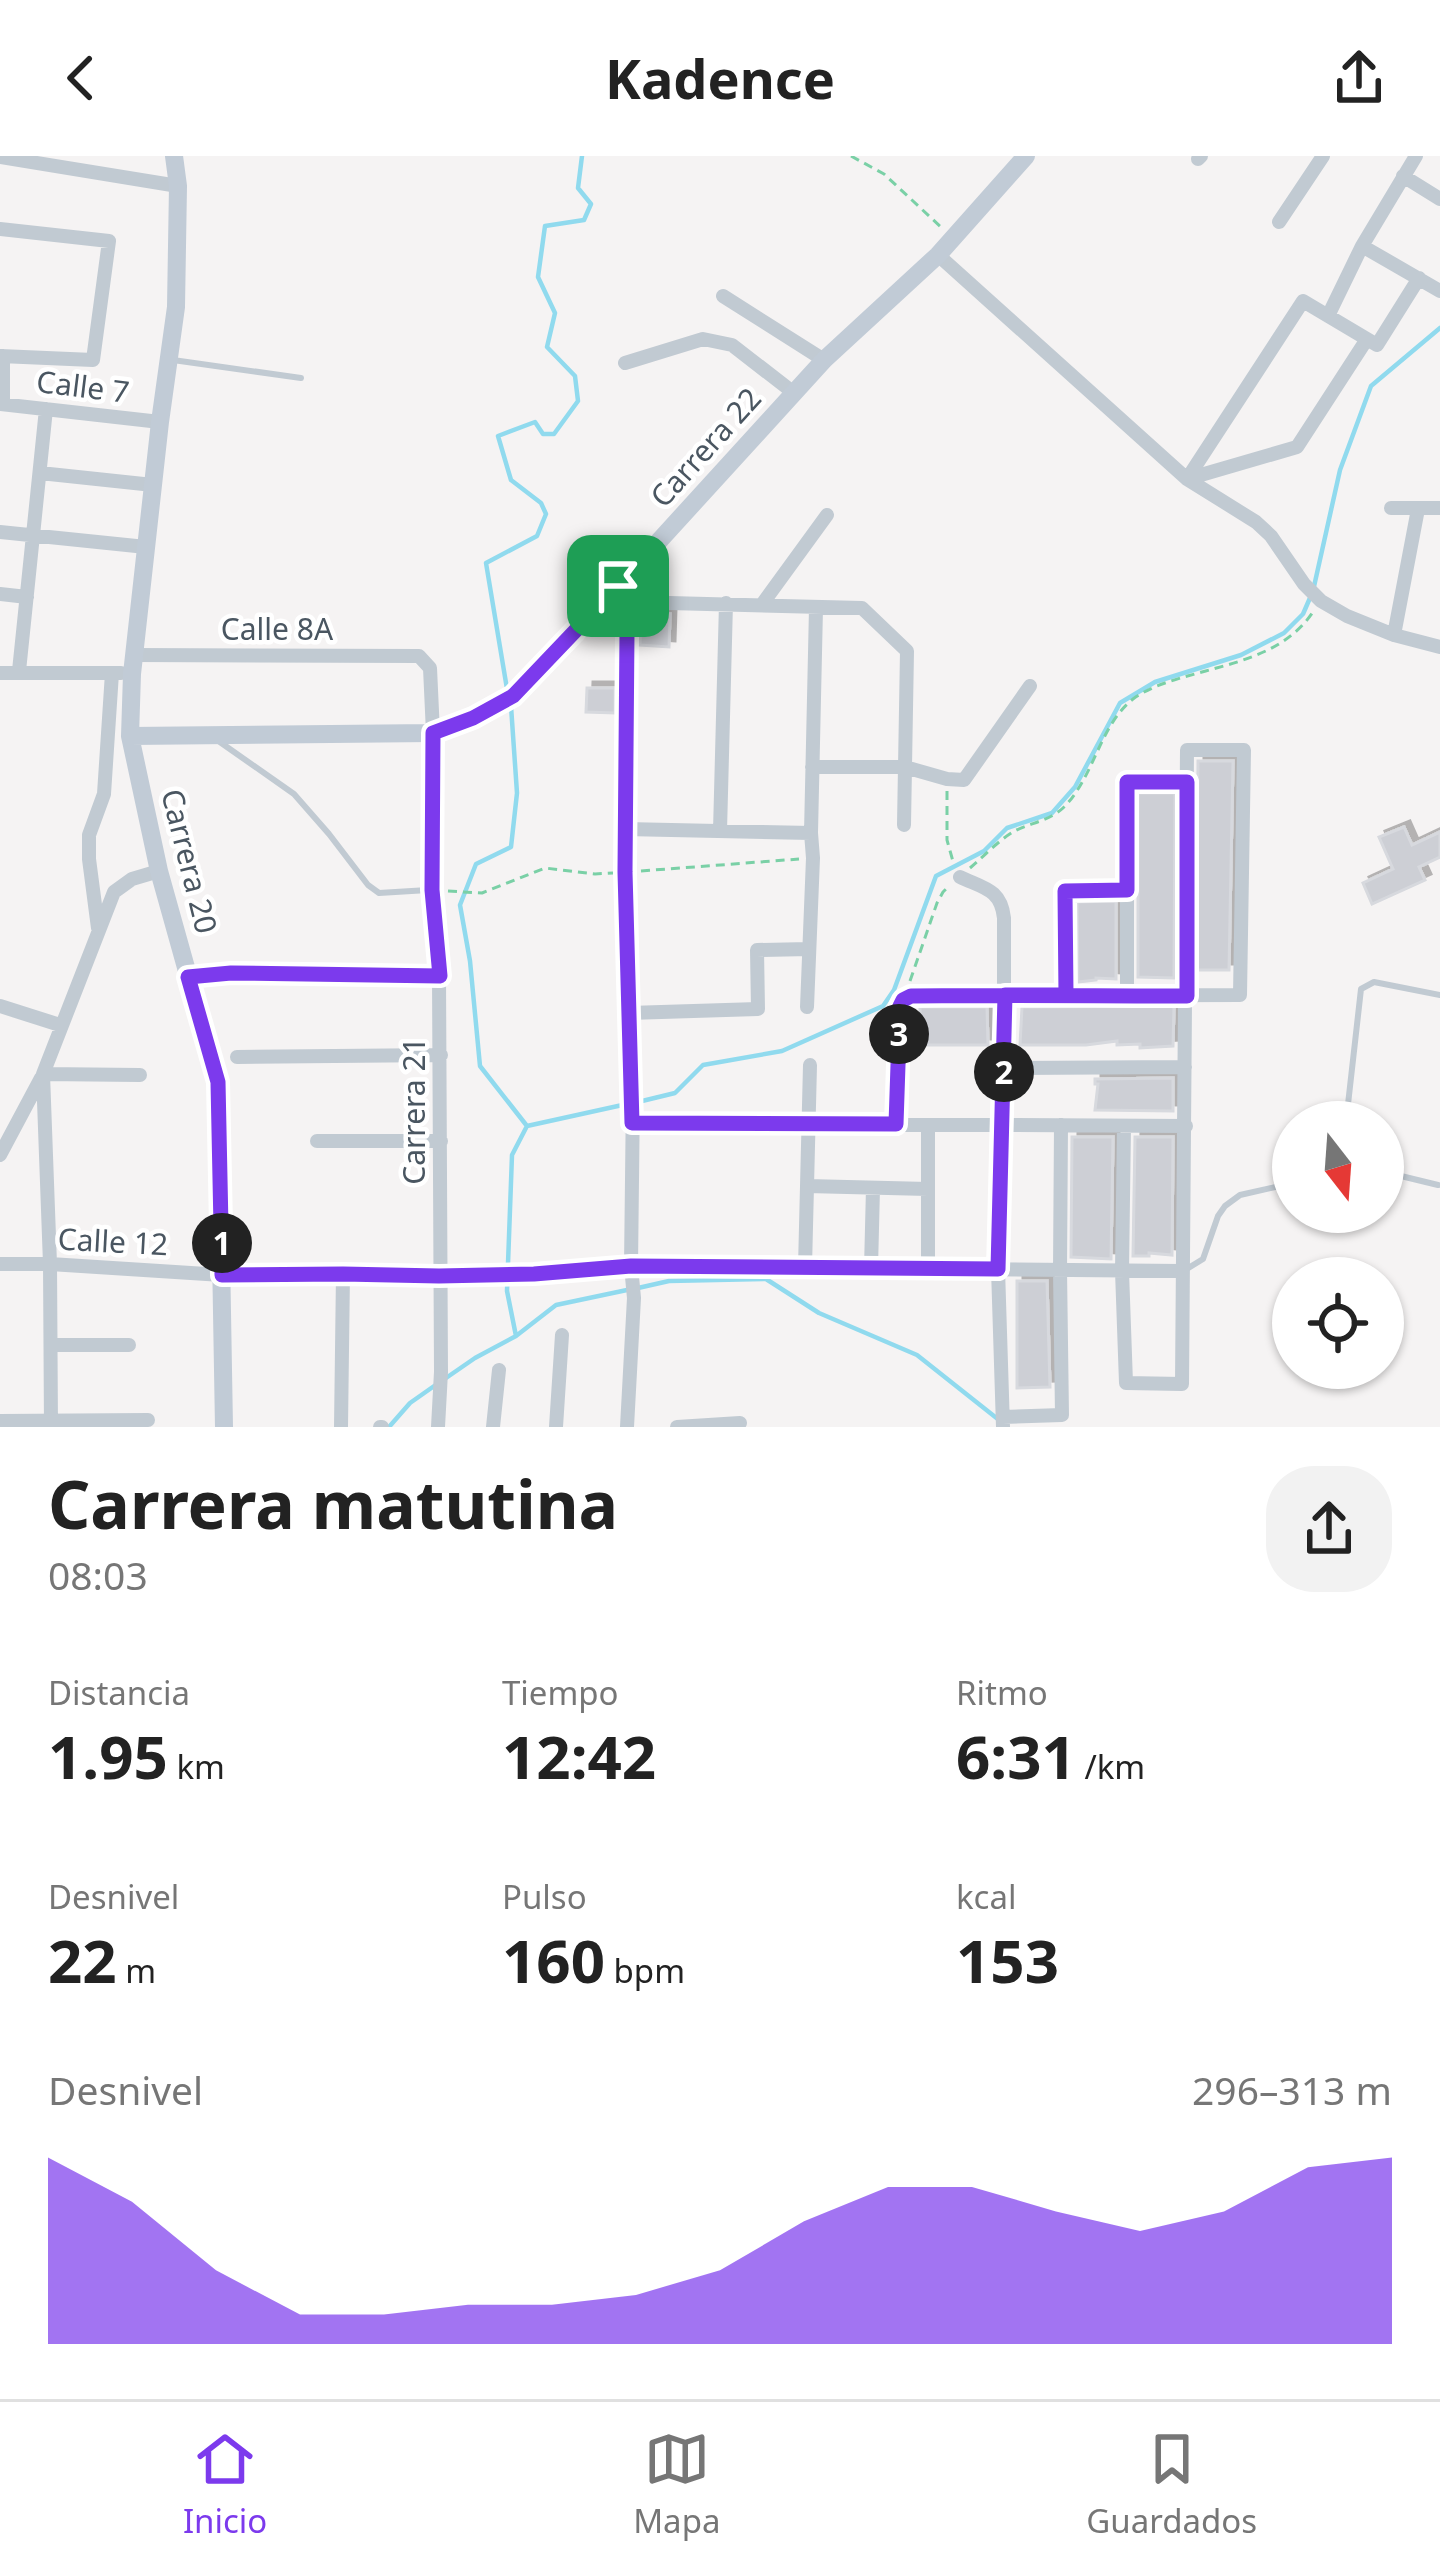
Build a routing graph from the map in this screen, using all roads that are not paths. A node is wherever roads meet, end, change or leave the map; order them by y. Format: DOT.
graph roads {
  1 [pos="174,156"];
  2 [pos="1027,156"];
  3 [pos="1323,156"];
  4 [pos="1416,156"];
  5 [pos="0,158"];
  6 [pos="1403,176"];
  7 [pos="178,186"];
  8 [pos="1440,199"];
  9 [pos="1279,223"];
  10 [pos="0,229"];
  11 [pos="1361,246"];
  12 [pos="938,255"];
  13 [pos="1418,278"];
  14 [pos="1440,291"];
  15 [pos="723,296"];
  16 [pos="1328,316"];
  17 [pos="1367,339"];
  18 [pos="1,356"];
  19 [pos="169,360"];
  20 [pos="824,360"];
  21 [pos="625,363"];
  22 [pos="301,378"];
  23 [pos="794,394"];
  24 [pos="2,404"];
  25 [pos="46,409"];
  26 [pos="160,422"];
  27 [pos="40,473"];
  28 [pos="1187,479"];
  29 [pos="154,485"];
  30 [pos="1391,508"];
  31 [pos="1418,508"];
  32 [pos="1440,508"];
  33 [pos="826,515"];
  34 [pos="0,532"];
  35 [pos="34,536"];
  36 [pos="146,547"];
  37 [pos="0,594"];
  38 [pos="624,594"];
  39 [pos="27,597"];
  40 [pos="726,603"];
  41 [pos="763,603"];
  42 [pos="816,608"];
  43 [pos="1394,635"];
  44 [pos="1440,647"];
  45 [pos="419,656"];
  46 [pos="126,667"];
  47 [pos="19,671"];
  48 [pos="0,673"];
  49 [pos="1030,686"];
  50 [pos="433,733"];
  51 [pos="209,735"];
  52 [pos="130,736"];
  53 [pos="905,766"];
  54 [pos="812,767"];
  55 [pos="1187,782"];
  56 [pos="904,825"];
  57 [pos="625,829"];
  58 [pos="720,832"];
  59 [pos="811,832"];
  60 [pos="160,871"];
  61 [pos="958,874"];
  62 [pos="432,890"];
  63 [pos="1127,890"];
  64 [pos="98,930"];
  65 [pos="809,949"];
  66 [pos="440,976"];
  67 [pos="188,977"];
  68 [pos="1005,995"];
  69 [pos="1066,995"];
  70 [pos="1440,995"];
  71 [pos="1127,996"];
  72 [pos="1187,996"];
  73 [pos="0,1006"];
  74 [pos="807,1007"];
  75 [pos="629,1012"];
  76 [pos="60,1025"];
  77 [pos="441,1054"];
  78 [pos="237,1057"];
  79 [pos="810,1065"];
  80 [pos="1185,1067"];
  81 [pos="1004,1068"];
  82 [pos="44,1074"];
  83 [pos="140,1075"];
  84 [pos="1348,1101"];
  85 [pos="633,1117"];
  86 [pos="808,1124"];
  87 [pos="896,1124"];
  88 [pos="928,1125"];
  89 [pos="1002,1125"];
  90 [pos="1061,1126"];
  91 [pos="1124,1126"];
  92 [pos="1186,1126"];
  93 [pos="317,1141"];
  94 [pos="440,1141"];
  95 [pos="0,1155"];
  96 [pos="1404,1176"];
  97 [pos="1438,1185"];
  98 [pos="808,1186"];
  99 [pos="873,1188"];
  100 [pos="1272,1188"];
  101 [pos="928,1189"];
  102 [pos="0,1264"];
  103 [pos="50,1264"];
  104 [pos="631,1266"];
  105 [pos="805,1267"];
  106 [pos="871,1268"];
  107 [pos="928,1268"];
  108 [pos="998,1269"];
  109 [pos="1060,1270"];
  110 [pos="1122,1271"];
  111 [pos="1183,1271"];
  112 [pos="343,1274"];
  113 [pos="222,1275"];
  114 [pos="439,1276"];
  115 [pos="562,1335"];
  116 [pos="51,1345"];
  117 [pos="129,1345"];
  118 [pos="499,1370"];
  119 [pos="148,1420"];
  120 [pos="0,1421"];
  121 [pos="1003,1422"];
  122 [pos="740,1423"];
  123 [pos="51,1424"];
  124 [pos="715,1426"];
  125 [pos="224,1427"];
  126 [pos="341,1427"];
  127 [pos="438,1427"];
  128 [pos="493,1427"];
  129 [pos="556,1427"];
  130 [pos="626,1427"];
  131 [pos="677,1427"];
  1 -- 7 [label="main road, Carrera 20"];
  2 -- 12 [label="main road, Carrera 22"];
  3 -- 9 [label="street"];
  4 -- 6 [label="street"];
  5 -- 7 [label="street"];
  6 -- 8 [label="street"];
  6 -- 11 [label="street"];
  7 -- 19 [label="main road, Carrera 20"];
  10 -- 18 [label="street"];
  11 -- 13 [label="street"];
  11 -- 16 [label="street"];
  12 -- 20 [label="main road, Carrera 22"];
  12 -- 28 [label="street"];
  13 -- 14 [label="street"];
  13 -- 17 [label="street"];
  15 -- 20 [label="street"];
  16 -- 17 [label="street"];
  16 -- 28 [label="street"];
  17 -- 28 [label="street"];
  18 -- 24 [label="street"];
  19 -- 22 [label="lane"];
  19 -- 26 [label="main road, Carrera 20"];
  20 -- 23 [label="main road, Carrera 22"];
  21 -- 23 [label="street"];
  23 -- 38 [label="main road, Carrera 22"];
  24 -- 25 [label="street, Calle 7"];
  25 -- 26 [label="street, Calle 7"];
  25 -- 27 [label="street"];
  26 -- 29 [label="main road, Carrera 20"];
  27 -- 29 [label="street"];
  27 -- 35 [label="street"];
  28 -- 43 [label="street"];
  29 -- 36 [label="main road, Carrera 20"];
  30 -- 31 [label="street"];
  31 -- 32 [label="street"];
  31 -- 43 [label="street"];
  33 -- 41 [label="street"];
  34 -- 35 [label="street"];
  35 -- 36 [label="street"];
  35 -- 39 [label="street"];
  36 -- 46 [label="main road, Carrera 20"];
  37 -- 39 [label="street"];
  38 -- 40 [label="street"];
  38 -- 50 [label="main road, Carrera 22"];
  38 -- 57 [label="street"];
  39 -- 47 [label="street"];
  40 -- 41 [label="street"];
  40 -- 58 [label="street"];
  41 -- 42 [label="street"];
  42 -- 53 [label="street"];
  42 -- 54 [label="street"];
  43 -- 44 [label="street"];
  45 -- 46 [label="street, Calle 8A"];
  45 -- 50 [label="street, Carrera 21"];
  46 -- 47 [label="street, Calle 8A"];
  46 -- 52 [label="main road, Carrera 20"];
  46 -- 64 [label="street"];
  47 -- 48 [label="street, Calle 8A"];
  49 -- 53 [label="street"];
  50 -- 51 [label="main road"];
  50 -- 62 [label="street, Carrera 21"];
  51 -- 52 [label="main road"];
  51 -- 62 [label="lane"];
  52 -- 60 [label="main road, Carrera 20"];
  53 -- 54 [label="street"];
  53 -- 56 [label="street"];
  54 -- 59 [label="street"];
  55 -- 63 [label="street"];
  55 -- 72 [label="street"];
  55 -- 72 [label="street"];
  57 -- 58 [label="street"];
  57 -- 75 [label="street"];
  58 -- 59 [label="street"];
  59 -- 65 [label="street"];
  60 -- 64 [label="street"];
  60 -- 67 [label="main road, Carrera 20"];
  61 -- 68 [label="street"];
  62 -- 66 [label="street, Carrera 21"];
  63 -- 69 [label="street"];
  63 -- 71 [label="street"];
  64 -- 76 [label="street"];
  65 -- 74 [label="street"];
  65 -- 75 [label="street"];
  66 -- 67 [label="street"];
  66 -- 77 [label="street, Carrera 21"];
  67 -- 113 [label="main road, Carrera 20"];
  68 -- 69 [label="street"];
  68 -- 81 [label="street"];
  68 -- 87 [label="street"];
  69 -- 71 [label="street"];
  70 -- 84 [label="lane"];
  71 -- 72 [label="street"];
  72 -- 80 [label="street"];
  73 -- 76 [label="street"];
  75 -- 85 [label="street"];
  76 -- 82 [label="street"];
  77 -- 78 [label="street"];
  77 -- 94 [label="street, Carrera 21"];
  79 -- 86 [label="street"];
  80 -- 81 [label="street"];
  80 -- 92 [label="street"];
  81 -- 89 [label="street"];
  82 -- 83 [label="street"];
  82 -- 95 [label="street"];
  82 -- 103 [label="street"];
  85 -- 86 [label="street"];
  85 -- 104 [label="street"];
  86 -- 87 [label="street"];
  86 -- 98 [label="street"];
  87 -- 88 [label="street"];
  88 -- 89 [label="street"];
  88 -- 101 [label="street"];
  89 -- 90 [label="street"];
  89 -- 108 [label="street"];
  90 -- 91 [label="street"];
  90 -- 109 [label="street"];
  91 -- 92 [label="street"];
  91 -- 110 [label="street"];
  92 -- 111 [label="street"];
  93 -- 94 [label="street"];
  94 -- 114 [label="street, Carrera 21"];
  96 -- 97 [label="lane"];
  98 -- 99 [label="street"];
  98 -- 105 [label="street"];
  99 -- 101 [label="street"];
  99 -- 106 [label="street"];
  100 -- 111 [label="lane"];
  101 -- 107 [label="street"];
  102 -- 103 [label="street, Calle 12"];
  103 -- 113 [label="street, Calle 12"];
  103 -- 116 [label="street"];
  104 -- 105 [label="street, Calle 12"];
  104 -- 114 [label="street, Calle 12"];
  104 -- 130 [label="street"];
  105 -- 106 [label="street, Calle 12"];
  106 -- 107 [label="street, Calle 12"];
  107 -- 108 [label="street, Calle 12"];
  108 -- 109 [label="street, Calle 12"];
  108 -- 121 [label="street"];
  109 -- 110 [label="street, Calle 12"];
  109 -- 121 [label="street"];
  110 -- 111 [label="street, Calle 12"];
  110 -- 111 [label="street"];
  112 -- 113 [label="street, Calle 12"];
  112 -- 114 [label="street, Calle 12"];
  112 -- 126 [label="street"];
  113 -- 125 [label="main road, Carrera 20"];
  114 -- 127 [label="street, Carrera 21"];
  115 -- 129 [label="street"];
  116 -- 117 [label="street"];
  116 -- 123 [label="street"];
  118 -- 128 [label="street"];
  119 -- 123 [label="street"];
  120 -- 123 [label="street"];
  122 -- 124 [label="street"];
  124 -- 131 [label="street"];
}
